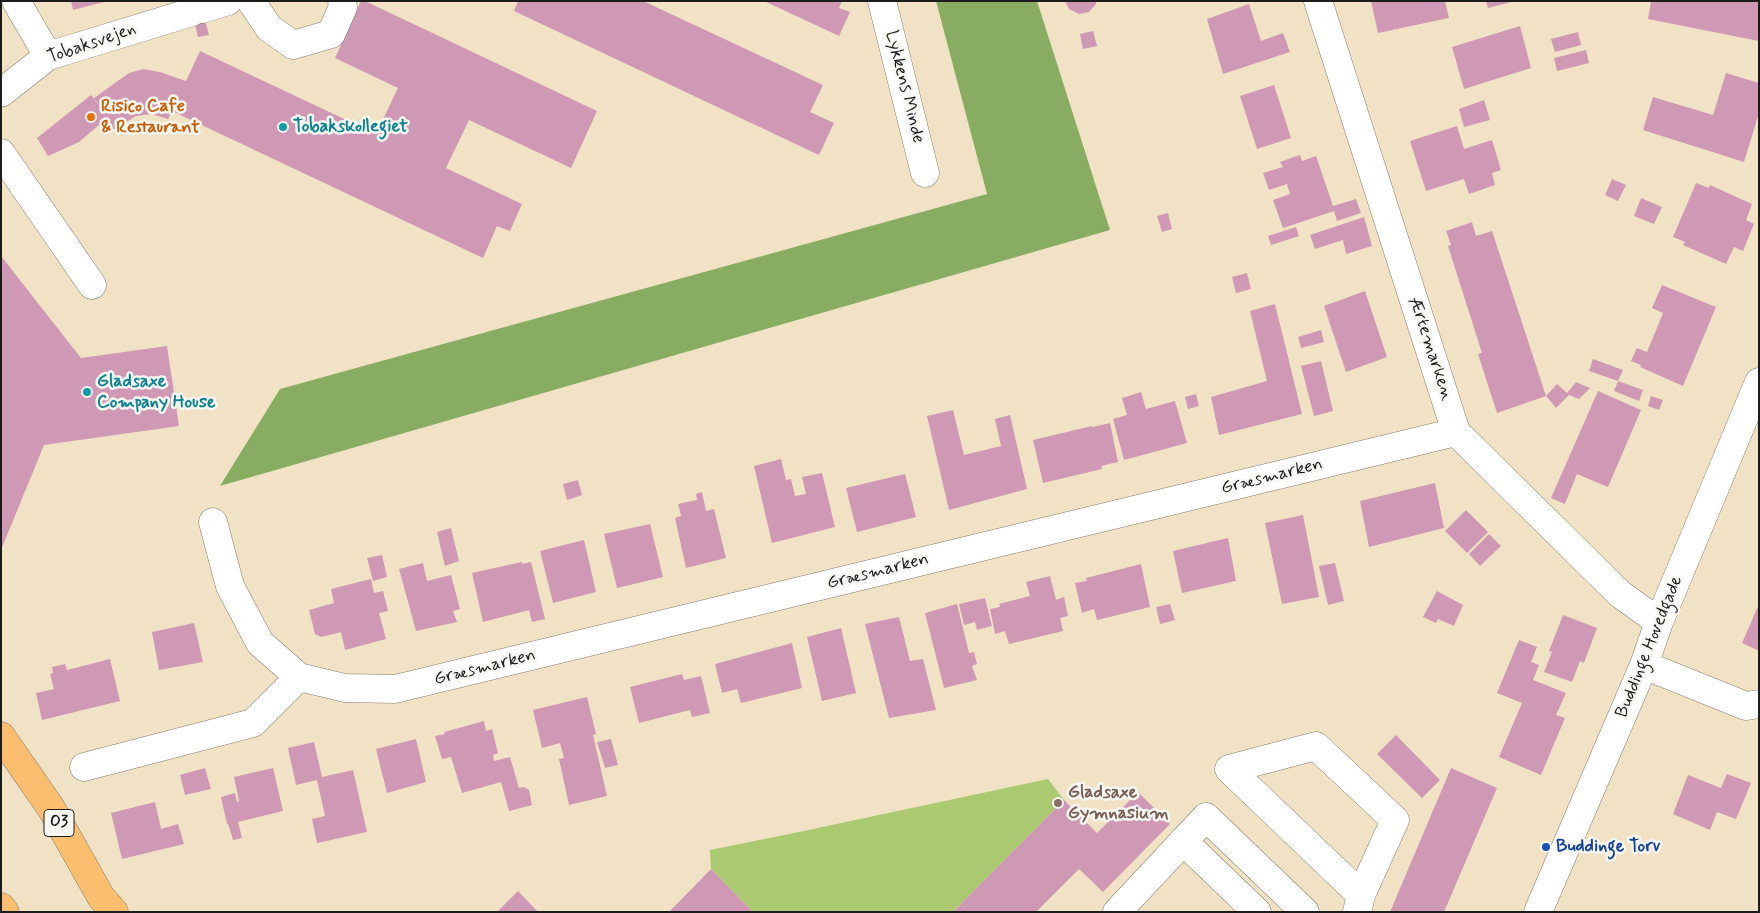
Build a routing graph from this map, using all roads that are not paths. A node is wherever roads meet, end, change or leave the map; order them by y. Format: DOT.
graph roads {
  1 [pos="16,1"];
  2 [pos="251,1"];
  3 [pos="342,1"];
  4 [pos="882,1"];
  5 [pos="1318,1"];
  6 [pos="207,7"];
  7 [pos="48,56"];
  8 [pos="1,93"];
  9 [pos="1,153"];
  10 [pos="925,173"];
  11 [pos="92,285"];
  12 [pos="1759,382"];
  13 [pos="1456,432"];
  14 [pos="213,522"];
  15 [pos="1659,622"];
  16 [pos="1644,665"];
  17 [pos="299,677"];
  18 [pos="1759,704"];
  19 [pos="1,736"];
  20 [pos="1,765"];
  21 [pos="84,767"];
  22 [pos="51,808"];
  23 [pos="1183,840"];
  24 [pos="1359,904"];
  25 [pos="1,908"];
  26 [pos="5,912"];
  27 [pos="114,912"];
  28 [pos="1117,912"];
  29 [pos="1257,912"];
  30 [pos="1305,912"];
  31 [pos="1538,912"];
  1 -- 7 [label="street"];
  2 -- 3 [label="street"];
  4 -- 10 [label="street, Lykkens Minde"];
  5 -- 13 [label="street, Ærtemarken"];
  6 -- 7 [label="street, Tobaksvejen"];
  7 -- 8 [label="street, Tobaksvejen"];
  9 -- 11 [label="street"];
  12 -- 15 [label="street, Buddinge Hovedgade"];
  13 -- 15 [label="street, Ærtemarken"];
  13 -- 17 [label="street, Græsmarken"];
  14 -- 17 [label="street, Græsmarken"];
  15 -- 16 [label="street, Buddinge Hovedgade"];
  16 -- 18 [label="street"];
  16 -- 31 [label="street, Buddinge Hovedgade"];
  17 -- 21 [label="street"];
  19 -- 22 [label="main road, O3"];
  20 -- 22 [label="main road"];
  22 -- 27 [label="main road, O3"];
  23 -- 28 [label="street"];
  23 -- 29 [label="street"];
  23 -- 30 [label="street"];
  24 -- 24 [label="street"];
  25 -- 26 [label="main road"];
}
